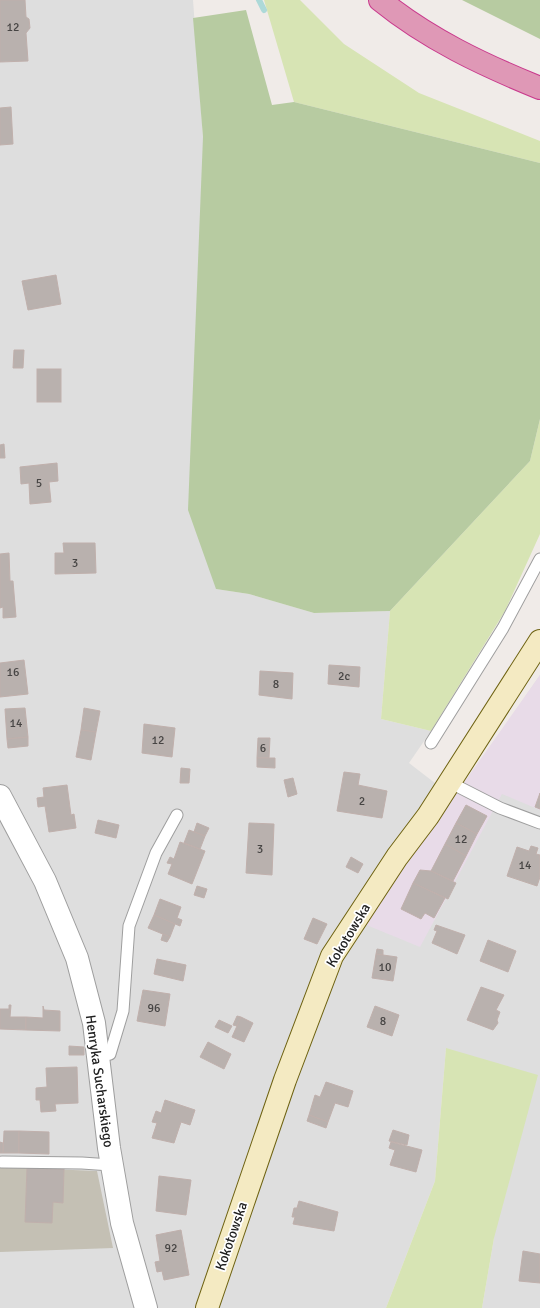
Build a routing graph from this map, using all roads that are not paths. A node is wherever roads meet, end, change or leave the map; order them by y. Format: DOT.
graph roads {
  1 [pos="380,0"];
  2 [pos="540,88"];
  3 [pos="540,559"];
  4 [pos="540,641"];
  5 [pos="431,743"];
  6 [pos="450,782"];
  7 [pos="0,796"];
  8 [pos="176,815"];
  9 [pos="540,823"];
  10 [pos="99,1056"];
  11 [pos="2,1162"];
  12 [pos="111,1165"];
  13 [pos="146,1308"];
  14 [pos="207,1308"];
  1 -- 2 [label="highway"];
  3 -- 5 [label="lane"];
  4 -- 6 [label="street, Kokotowska"];
  6 -- 9 [label="lane"];
  6 -- 14 [label="street, Kokotowska"];
  7 -- 10 [label="street, Henryka Sucharskiego"];
  8 -- 10 [label="lane"];
  10 -- 12 [label="street, Henryka Sucharskiego"];
  11 -- 12 [label="lane"];
  12 -- 13 [label="street, Henryka Sucharskiego"];
}
